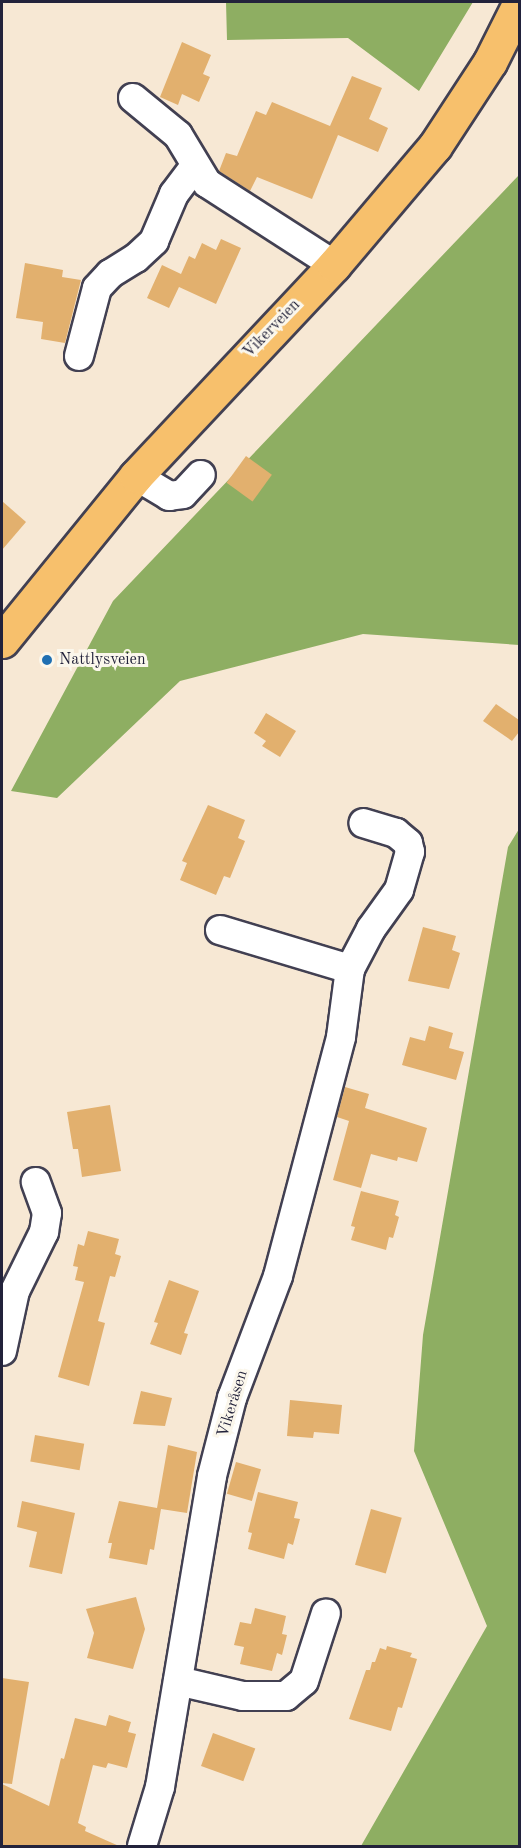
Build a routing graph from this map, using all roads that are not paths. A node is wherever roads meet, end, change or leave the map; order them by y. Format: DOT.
graph roads {
  1 [pos="519,2"];
  2 [pos="133,98"];
  3 [pos="195,166"];
  4 [pos="334,265"];
  5 [pos="79,356"];
  6 [pos="201,475"];
  7 [pos="135,476"];
  8 [pos="2,641"];
  9 [pos="363,823"];
  10 [pos="220,930"];
  11 [pos="350,969"];
  12 [pos="36,1182"];
  13 [pos="2,1352"];
  14 [pos="326,1613"];
  15 [pos="178,1681"];
  16 [pos="142,1846"];
  1 -- 4 [label="main road, Vikerveien"];
  2 -- 3 [label="street"];
  3 -- 4 [label="street"];
  3 -- 5 [label="street"];
  4 -- 7 [label="main road, Vikerveien"];
  6 -- 7 [label="street"];
  7 -- 8 [label="main road, Vikerveien"];
  9 -- 11 [label="street"];
  10 -- 11 [label="street"];
  11 -- 15 [label="street, Vikeråsen"];
  12 -- 13 [label="street"];
  14 -- 15 [label="street"];
  15 -- 16 [label="street, Vikeråsen"];
}
